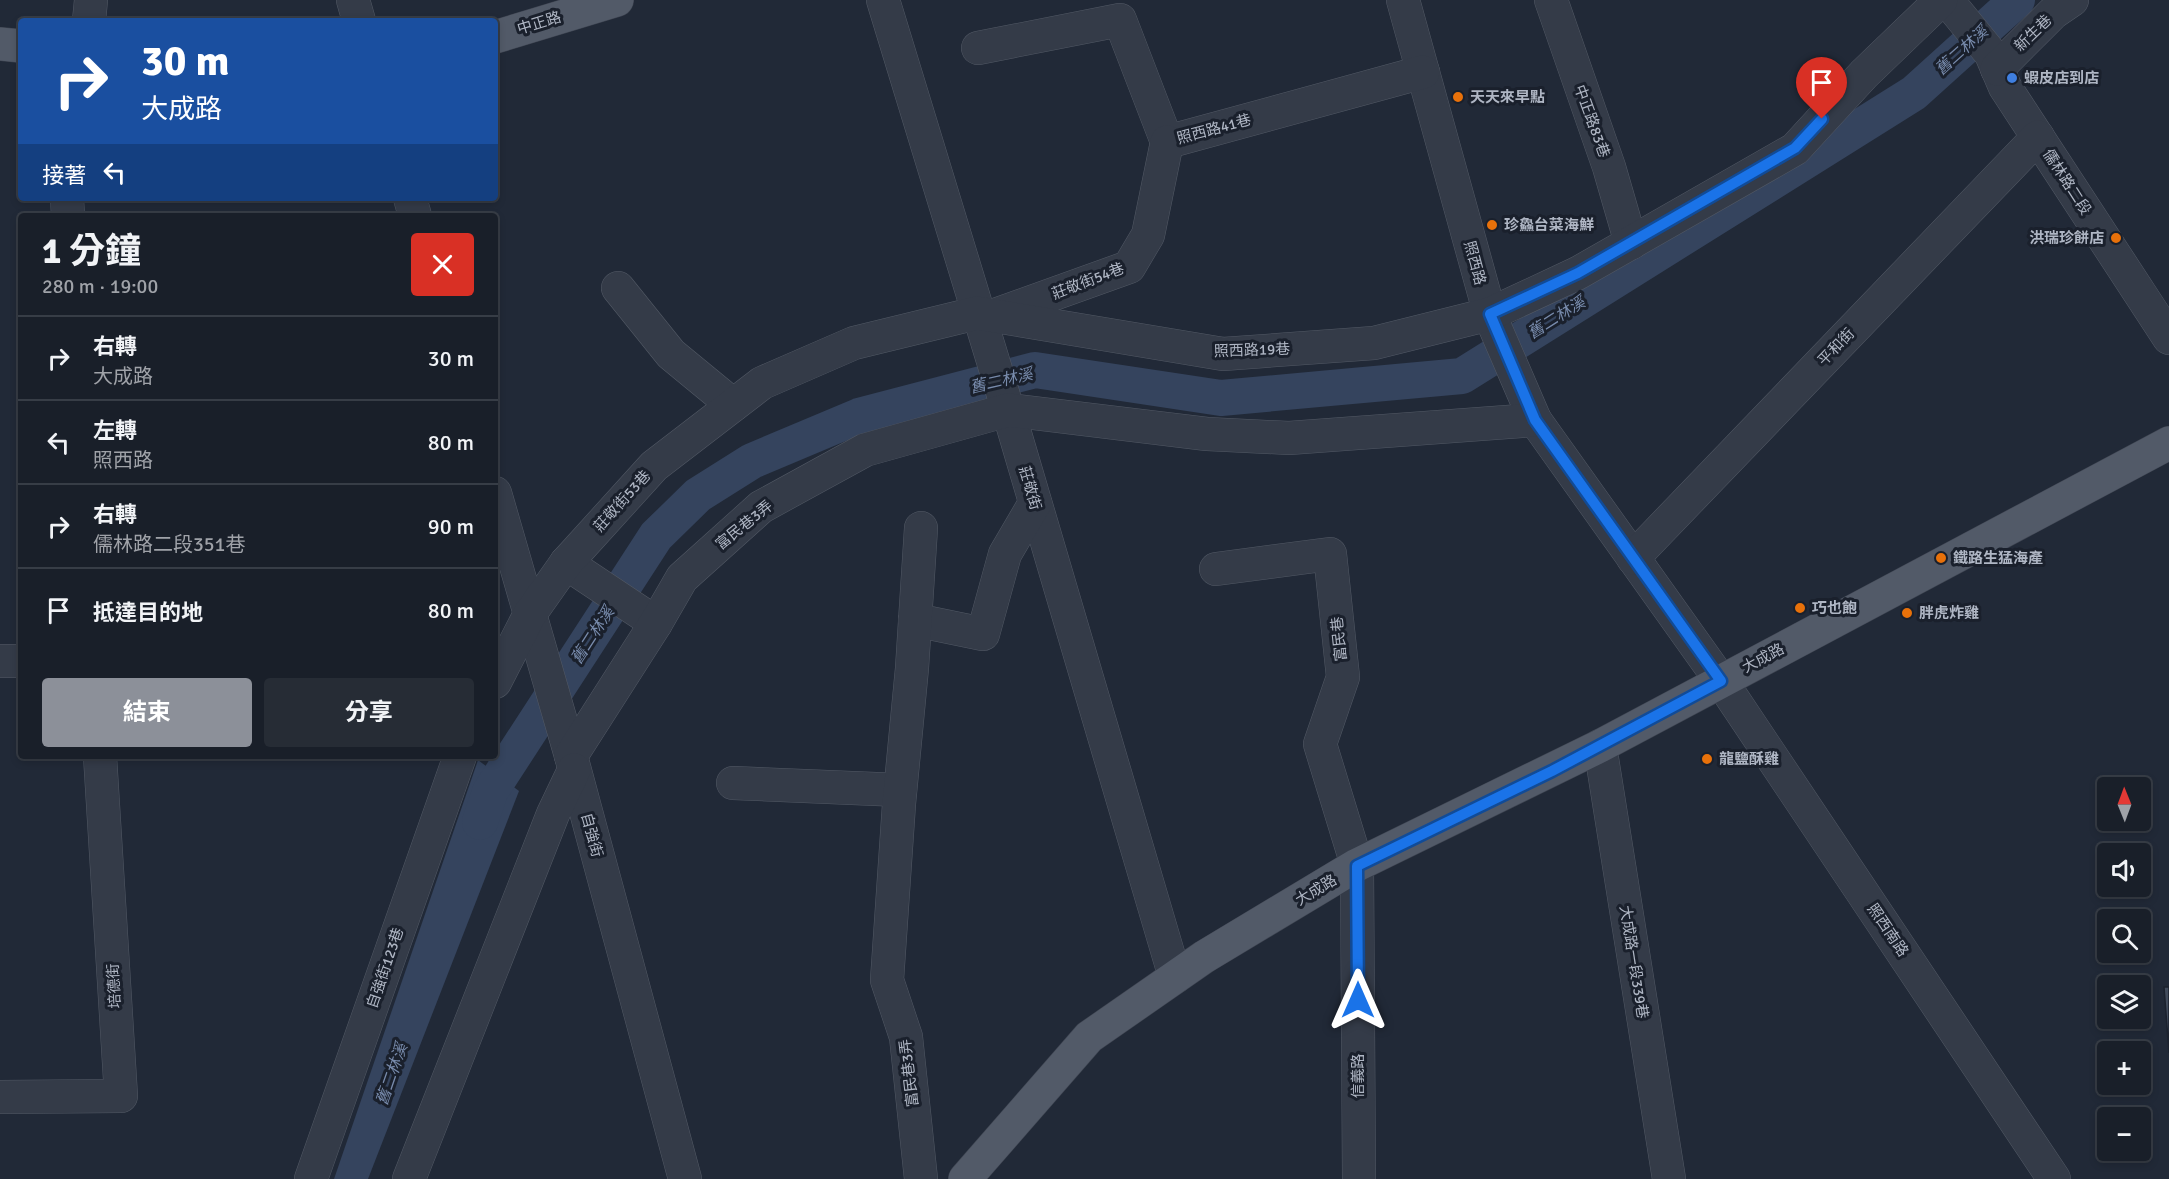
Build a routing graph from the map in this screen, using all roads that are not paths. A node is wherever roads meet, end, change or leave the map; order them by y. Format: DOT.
graph roads {
  1 [pos="91,0"];
  2 [pos="352,0"];
  3 [pos="617,0"];
  4 [pos="883,0"];
  5 [pos="1403,0"];
  6 [pos="1551,0"];
  7 [pos="2072,0"];
  8 [pos="1951,6"];
  9 [pos="88,18"];
  10 [pos="357,18"];
  11 [pos="498,35"];
  12 [pos="0,44"];
  13 [pos="18,46"];
  14 [pos="978,48"];
  15 [pos="1994,61"];
  16 [pos="1423,72"];
  17 [pos="2038,137"];
  18 [pos="1167,142"];
  19 [pos="1631,243"];
  20 [pos="618,288"];
  21 [pos="1490,314"];
  22 [pos="984,315"];
  23 [pos="2169,338"];
  24 [pos="733,405"];
  25 [pos="1008,410"];
  26 [pos="1535,420"];
  27 [pos="2169,442"];
  28 [pos="498,503"];
  29 [pos="1035,503"];
  30 [pos="921,528"];
  31 [pos="1633,558"];
  32 [pos="566,563"];
  33 [pos="1216,569"];
  34 [pos="530,614"];
  35 [pos="915,620"];
  36 [pos="656,623"];
  37 [pos="0,661"];
  38 [pos="18,661"];
  39 [pos="498,676"];
  40 [pos="1721,681"];
  41 [pos="1600,746"];
  42 [pos="100,759"];
  43 [pos="459,759"];
  44 [pos="573,763"];
  45 [pos="733,783"];
  46 [pos="900,790"];
  47 [pos="1357,866"];
  48 [pos="1175,977"];
  49 [pos="0,1097"];
  50 [pos="311,1179"];
  51 [pos="409,1179"];
  52 [pos="685,1179"];
  53 [pos="921,1179"];
  54 [pos="965,1179"];
  55 [pos="1359,1179"];
  56 [pos="1669,1179"];
  57 [pos="2054,1179"];
  1 -- 9 [label="street"];
  2 -- 10 [label="street"];
  3 -- 11 [label="main road, 中正路"];
  4 -- 22 [label="street, 莊敬街"];
  5 -- 16 [label="street, 照西路"];
  6 -- 19 [label="street, 中正路83巷"];
  7 -- 15 [label="street, 新生巷"];
  8 -- 15 [label="street, 儒林路二段"];
  8 -- 19 [label="street, 照西路19巷"];
  12 -- 13 [label="main road"];
  14 -- 18 [label="street, 照西路41巷"];
  15 -- 17 [label="street, 儒林路二段"];
  16 -- 18 [label="street, 照西路41巷"];
  16 -- 21 [label="street, 照西路"];
  17 -- 23 [label="street, 儒林路二段"];
  17 -- 31 [label="street, 平和街"];
  18 -- 22 [label="street, 莊敬街54巷"];
  19 -- 21 [label="street, 照西路19巷"];
  20 -- 24 [label="street"];
  21 -- 22 [label="street, 照西路19巷"];
  21 -- 26 [label="street, 照西路"];
  22 -- 24 [label="street, 莊敬街53巷"];
  22 -- 25 [label="street, 莊敬街"];
  24 -- 32 [label="street, 莊敬街53巷"];
  25 -- 26 [label="street"];
  25 -- 29 [label="street, 莊敬街"];
  25 -- 36 [label="street, 富民巷3弄"];
  26 -- 31 [label="street, 照西路"];
  27 -- 40 [label="main road, 大成路"];
  28 -- 34 [label="street, 自強街"];
  29 -- 35 [label="street"];
  29 -- 48 [label="street, 莊敬街"];
  30 -- 35 [label="street, 富民巷3弄"];
  31 -- 40 [label="street, 照西路"];
  32 -- 34 [label="street, 莊敬街53巷"];
  32 -- 36 [label="street"];
  33 -- 47 [label="street, 富民巷"];
  34 -- 39 [label="street"];
  34 -- 44 [label="street, 自強街"];
  35 -- 46 [label="street, 富民巷3弄"];
  36 -- 44 [label="street, 富民巷3弄"];
  37 -- 38 [label="street"];
  40 -- 41 [label="main road, 大成路"];
  40 -- 57 [label="street, 照西南路"];
  41 -- 47 [label="main road, 大成路"];
  41 -- 56 [label="street, 大成路一段339巷"];
  42 -- 49 [label="street, 培德街"];
  43 -- 50 [label="street, 自強街123巷"];
  44 -- 51 [label="street, 富民巷3弄"];
  44 -- 52 [label="street, 自強街"];
  45 -- 46 [label="street"];
  46 -- 53 [label="street, 富民巷3弄"];
  47 -- 48 [label="main road, 大成路"];
  47 -- 55 [label="street, 信義路"];
  48 -- 54 [label="main road, 大成路"];
}
